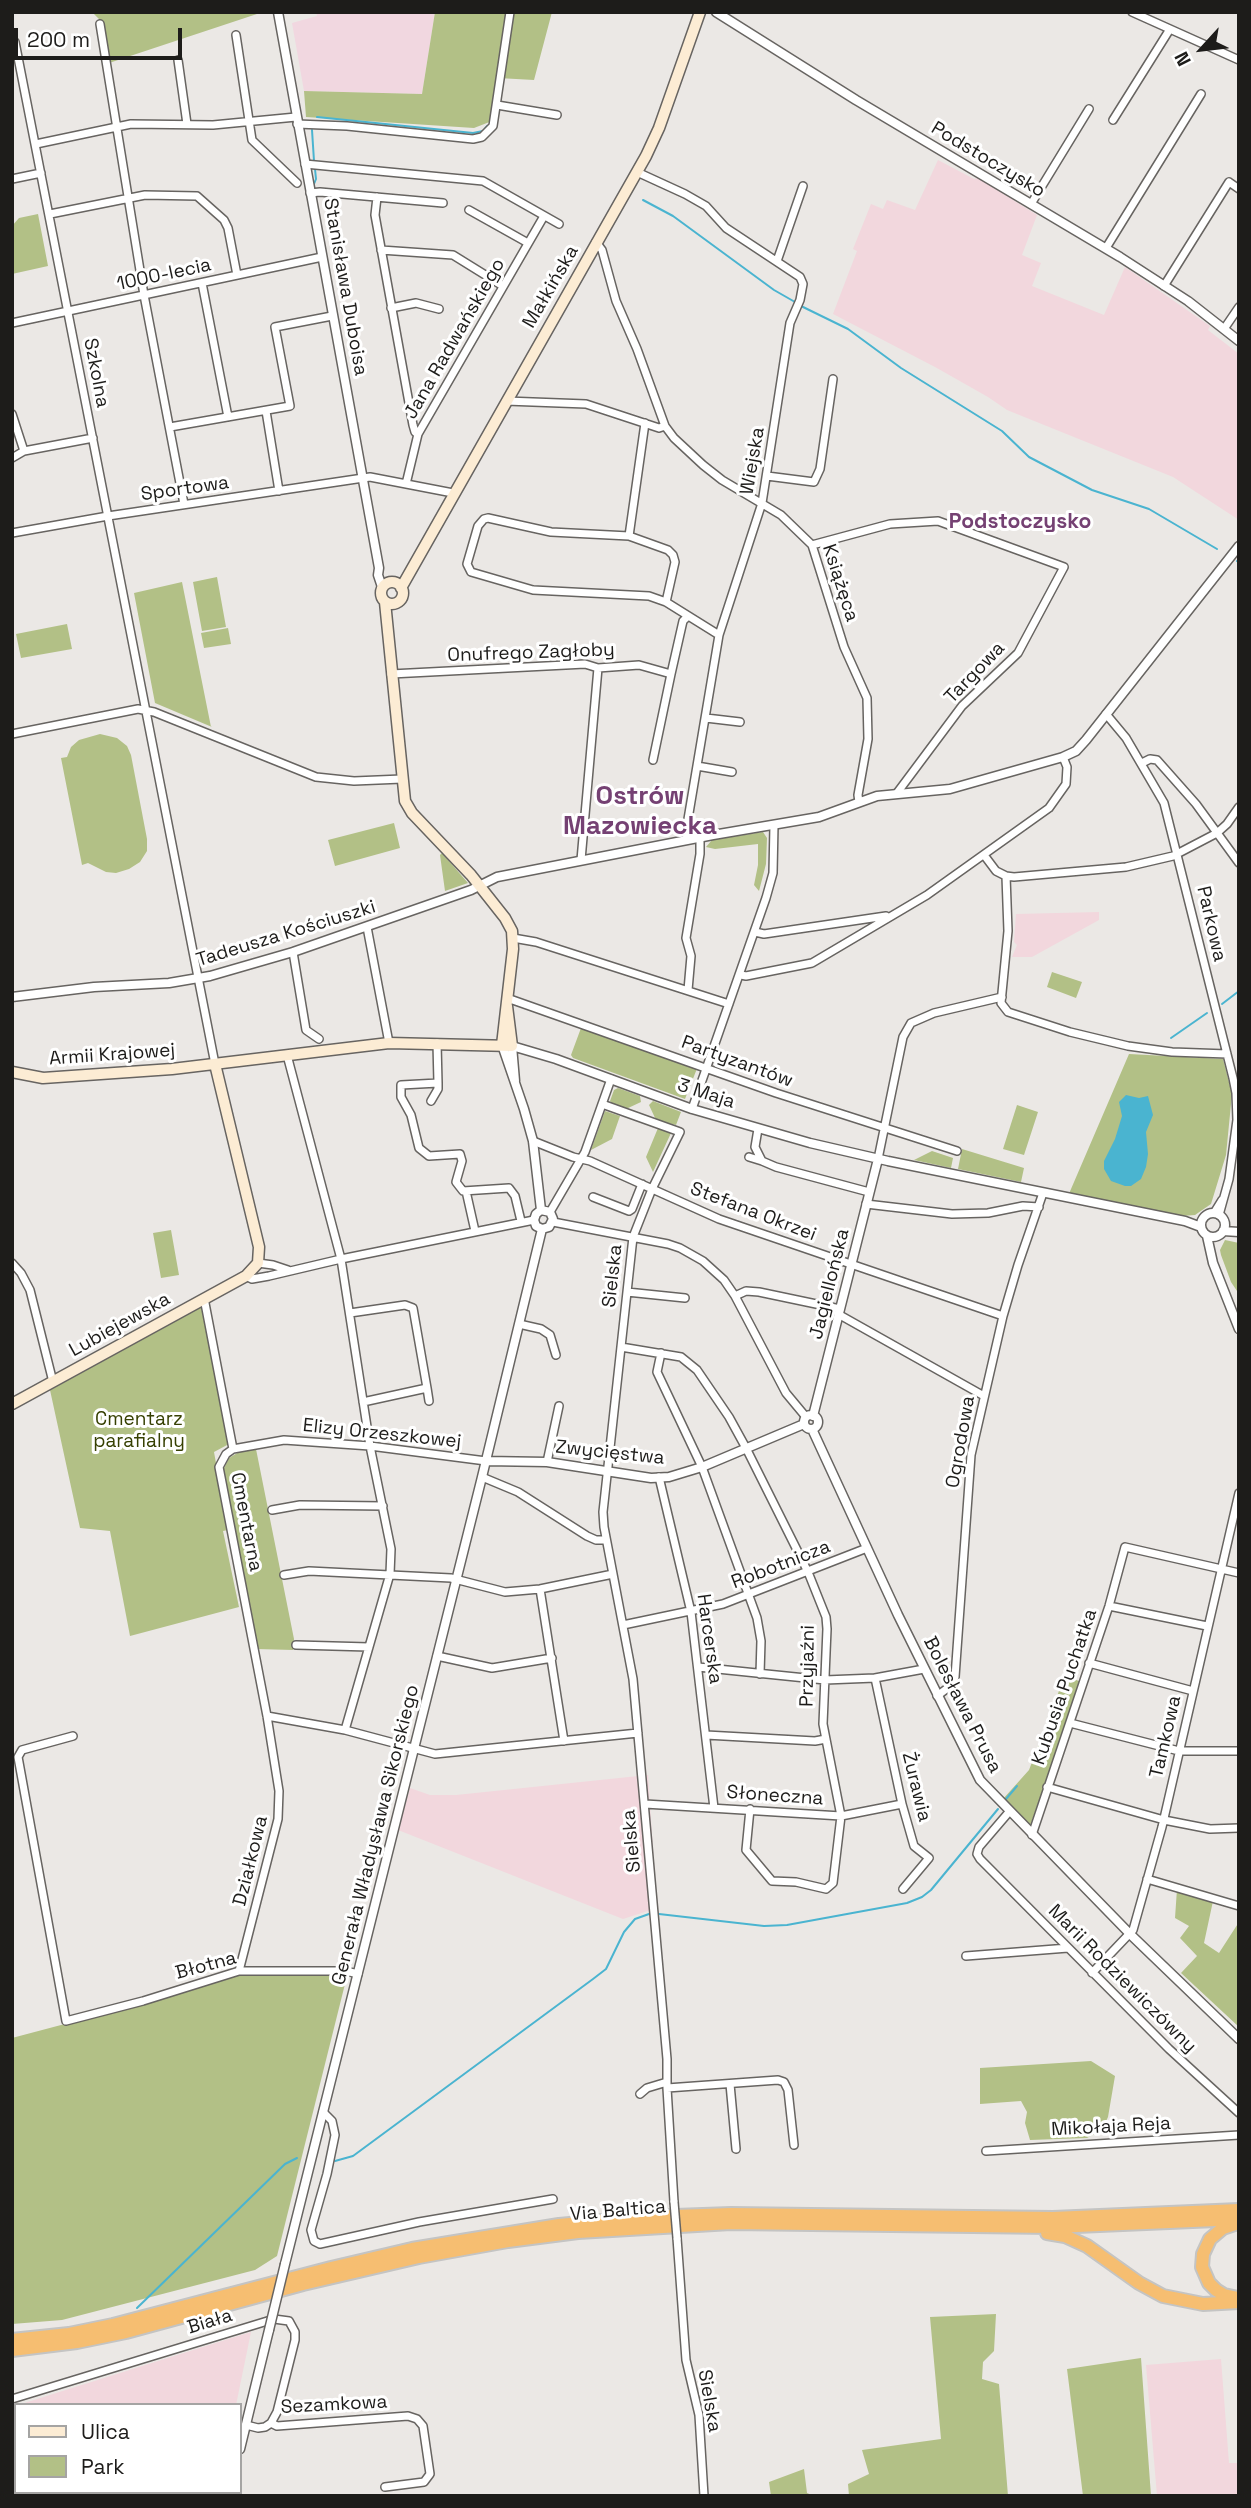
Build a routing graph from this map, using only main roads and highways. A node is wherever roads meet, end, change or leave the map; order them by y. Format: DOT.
graph roads {
  1 [pos="700,12"];
  2 [pos="392,585"];
  3 [pos="388,603"];
  4 [pos="215,1064"];
  5 [pos="13,1074"];
  6 [pos="12,1404"];
  7 [pos="1239,2210"];
  8 [pos="1239,2221"];
  9 [pos="1002,2227"];
  10 [pos="1239,2300"];
  11 [pos="12,2340"];
  12 [pos="12,2350"];
  1 -- 2 [label="main road, Małkińska"];
  2 -- 3 [label="main road"];
  2 -- 3 [label="main road, Małkińska"];
  3 -- 4 [label="main road, 3 Maja"];
  4 -- 5 [label="main road, Armii Krajowej"];
  4 -- 6 [label="main road, Lubiejewska"];
  7 -- 11 [label="highway, Via Baltica"];
  8 -- 9 [label="highway, Via Baltica"];
  8 -- 10 [label="highway"];
  9 -- 10 [label="highway"];
  9 -- 12 [label="highway, Via Baltica"];
}
